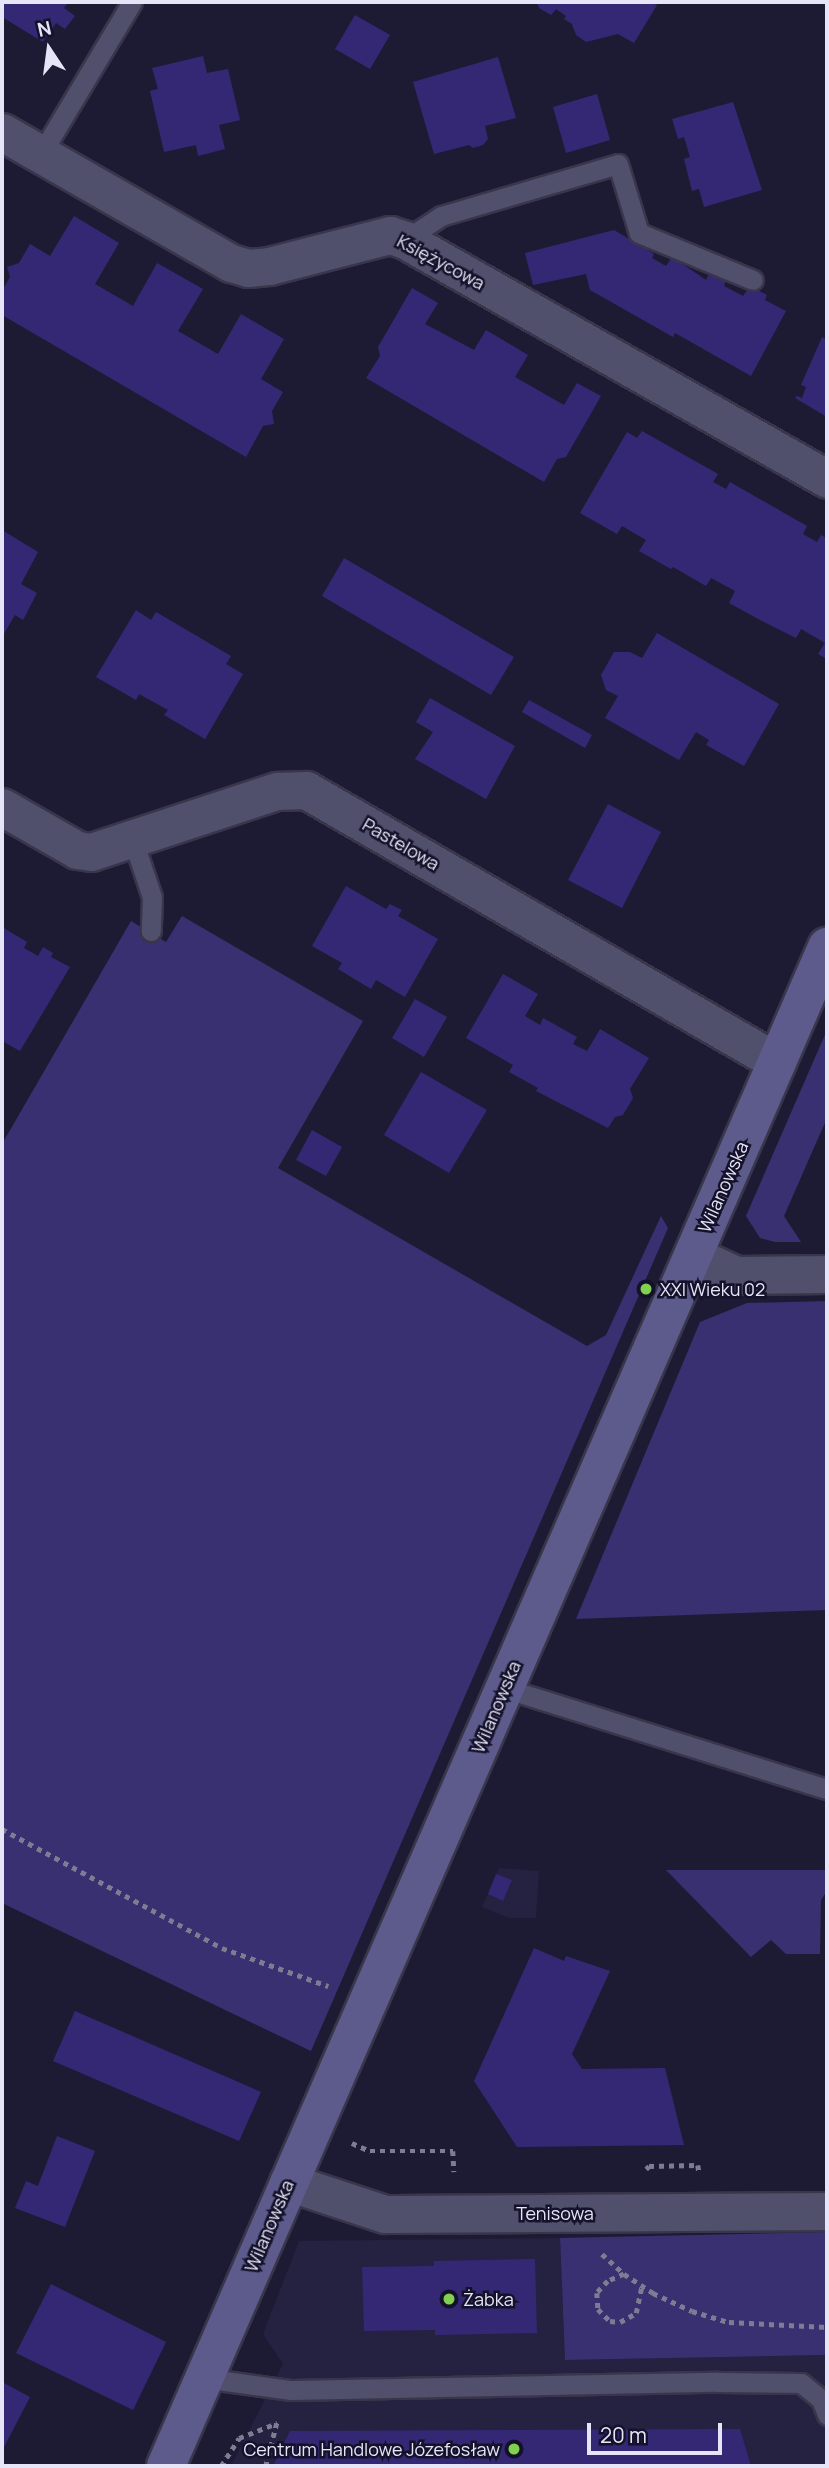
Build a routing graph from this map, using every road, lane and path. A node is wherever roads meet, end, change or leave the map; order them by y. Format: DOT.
graph roads {
  1 [pos="132,2"];
  2 [pos="2,132"];
  3 [pos="41,155"];
  4 [pos="405,240"];
  5 [pos="752,280"];
  6 [pos="827,479"];
  7 [pos="2,807"];
  8 [pos="133,840"];
  9 [pos="151,930"];
  10 [pos="827,947"];
  11 [pos="778,1062"];
  12 [pos="693,1255"];
  13 [pos="827,1274"];
  14 [pos="504,1688"];
  15 [pos="827,1789"];
  16 [pos="2,1829"];
  17 [pos="367,2000"];
  18 [pos="288,2182"];
  19 [pos="827,2211"];
  20 [pos="599,2251"];
  21 [pos="624,2274"];
  22 [pos="642,2285"];
  23 [pos="827,2327"];
  24 [pos="204,2378"];
  25 [pos="827,2415"];
  26 [pos="166,2466"];
  27 [pos="221,2466"];
  28 [pos="267,2466"];
  1 -- 3 [label="lane"];
  2 -- 3 [label="street, Księżycowa"];
  3 -- 4 [label="street, Księżycowa"];
  4 -- 5 [label="lane"];
  4 -- 6 [label="street, Księżycowa"];
  7 -- 8 [label="street, Pastelowa"];
  8 -- 9 [label="lane"];
  8 -- 11 [label="street, Pastelowa"];
  10 -- 11 [label="street, Wilanowska"];
  11 -- 12 [label="street, Wilanowska"];
  12 -- 13 [label="street"];
  12 -- 14 [label="street, Wilanowska"];
  14 -- 15 [label="lane"];
  14 -- 17 [label="street, Wilanowska"];
  16 -- 17 [label="path"];
  17 -- 18 [label="street, Wilanowska"];
  18 -- 19 [label="street, Tenisowa"];
  18 -- 24 [label="street, Wilanowska"];
  20 -- 21 [label="path"];
  21 -- 22 [label="path"];
  21 -- 22 [label="path"];
  22 -- 23 [label="path"];
  24 -- 25 [label="lane"];
  24 -- 26 [label="street, Wilanowska"];
  27 -- 28 [label="path"];
}
